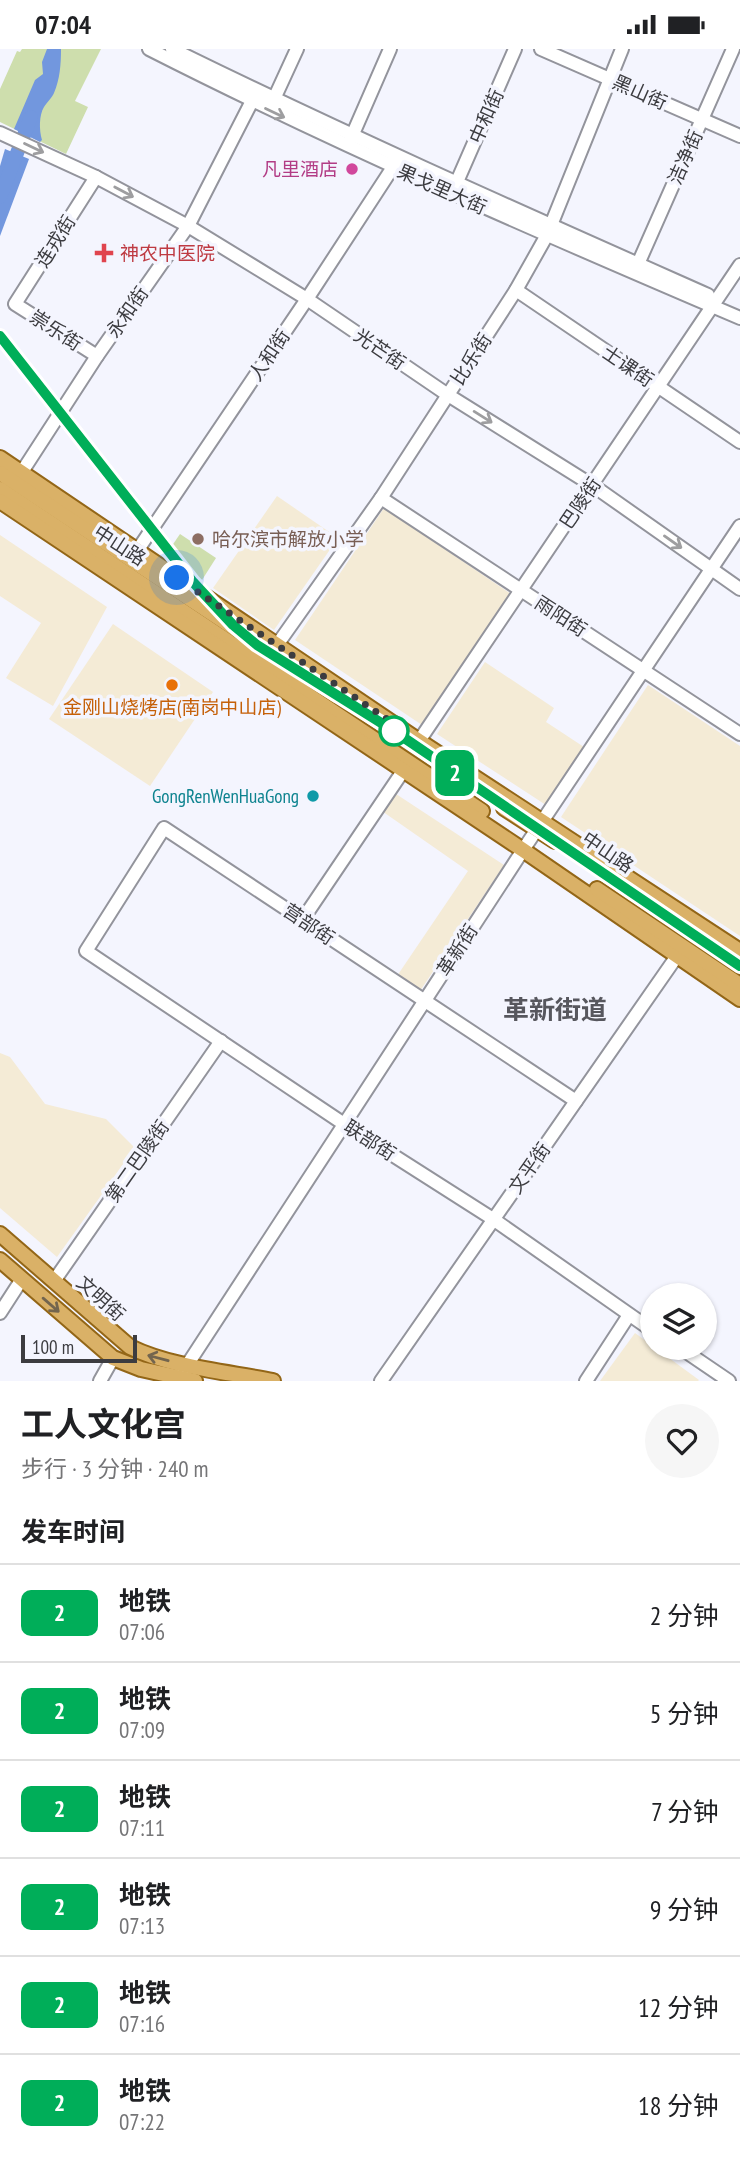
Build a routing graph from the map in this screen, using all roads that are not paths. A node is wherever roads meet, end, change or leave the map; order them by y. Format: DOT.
graph roads {
  1 [pos="149,49"];
  2 [pos="173,49"];
  3 [pos="297,49"];
  4 [pos="390,49"];
  5 [pos="515,49"];
  6 [pos="541,49"];
  7 [pos="622,49"];
  8 [pos="733,49"];
  9 [pos="609,79"];
  10 [pos="274,99"];
  11 [pos="252,101"];
  12 [pos="702,119"];
  13 [pos="2,134"];
  14 [pos="740,136"];
  15 [pos="350,141"];
  16 [pos="396,162"];
  17 [pos="96,177"];
  18 [pos="456,184"];
  19 [pos="188,226"];
  20 [pos="549,230"];
  21 [pos="638,264"];
  22 [pos="740,265"];
  23 [pos="516,290"];
  24 [pos="307,299"];
  25 [pos="715,303"];
  26 [pos="15,304"];
  27 [pos="740,309"];
  28 [pos="740,318"];
  29 [pos="97,356"];
  30 [pos="658,386"];
  31 [pos="448,395"];
  32 [pos="740,442"];
  33 [pos="0,458"];
  34 [pos="0,473"];
  35 [pos="18,477"];
  36 [pos="592,485"];
  37 [pos="0,489"];
  38 [pos="382,498"];
  39 [pos="0,501"];
  40 [pos="740,526"];
  41 [pos="137,551"];
  42 [pos="711,569"];
  43 [pos="740,589"];
  44 [pos="521,590"];
  45 [pos="277,645"];
  46 [pos="643,670"];
  47 [pos="740,734"];
  48 [pos="419,741"];
  49 [pos="403,771"];
  50 [pos="540,826"];
  51 [pos="526,846"];
  52 [pos="303,919"];
  53 [pos="86,951"];
  54 [pos="740,951"];
  55 [pos="677,956"];
  56 [pos="740,963"];
  57 [pos="740,985"];
  58 [pos="740,999"];
  59 [pos="425,1000"];
  60 [pos="221,1041"];
  61 [pos="576,1101"];
  62 [pos="344,1123"];
  63 [pos="494,1219"];
  64 [pos="0,1234"];
  65 [pos="0,1260"];
  66 [pos="22,1279"];
  67 [pos="54,1281"];
  68 [pos="0,1313"];
  69 [pos="629,1315"];
  70 [pos="640,1322"];
  71 [pos="113,1358"];
  72 [pos="698,1360"];
  73 [pos="188,1364"];
  74 [pos="179,1378"];
  75 [pos="100,1381"];
  76 [pos="195,1381"];
  77 [pos="273,1381"];
  78 [pos="381,1381"];
  79 [pos="586,1381"];
  80 [pos="729,1381"];
  1 -- 11 [label="street, 果戈里大街"];
  2 -- 10 [label="street, 果戈里大街"];
  3 -- 10 [label="street"];
  4 -- 15 [label="street"];
  5 -- 18 [label="street, 中和街"];
  6 -- 9 [label="street, 黑山街"];
  7 -- 9 [label="street, 比乐街"];
  8 -- 12 [label="street, 洁净街"];
  9 -- 12 [label="street, 黑山街"];
  9 -- 20 [label="street, 比乐街"];
  10 -- 15 [label="street, 果戈里大街"];
  11 -- 15 [label="street, 果戈里大街, one-way"];
  11 -- 19 [label="street, 永和街"];
  12 -- 14 [label="street, 黑山街"];
  12 -- 21 [label="street, 洁净街"];
  13 -- 17 [label="street, 光芒街, one-way"];
  15 -- 16 [label="street, 果戈里大街"];
  16 -- 18 [label="street, 果戈里大街"];
  16 -- 20 [label="street, 果戈里大街"];
  16 -- 24 [label="street, 人和街"];
  17 -- 19 [label="street, 光芒街, one-way"];
  17 -- 26 [label="street, 连戎街"];
  18 -- 20 [label="street, 果戈里大街"];
  19 -- 24 [label="street, 光芒街"];
  19 -- 29 [label="street, 永和街"];
  20 -- 21 [label="street, 果戈里大街"];
  20 -- 23 [label="street, 比乐街"];
  20 -- 25 [label="street, 果戈里大街"];
  21 -- 25 [label="street, 果戈里大街"];
  22 -- 25 [label="street, 巴陵街"];
  23 -- 30 [label="street, 士课街"];
  23 -- 31 [label="street, 比乐街"];
  24 -- 31 [label="street, 光芒街"];
  24 -- 41 [label="street, 人和街"];
  25 -- 27 [label="street, 果戈里大街"];
  25 -- 28 [label="street, 果戈里大街"];
  25 -- 30 [label="street, 巴陵街"];
  26 -- 29 [label="street, 崇乐街"];
  29 -- 35 [label="street, 永和街"];
  30 -- 32 [label="street, 士课街"];
  30 -- 36 [label="street, 巴陵街"];
  31 -- 36 [label="street, 光芒街, one-way"];
  31 -- 38 [label="street, 比乐街"];
  33 -- 35 [label="main road"];
  34 -- 35 [label="main road, 中山路"];
  35 -- 41 [label="main road"];
  35 -- 50 [label="main road, 中山路"];
  36 -- 42 [label="street, 光芒街, one-way"];
  36 -- 44 [label="street, 巴陵街"];
  37 -- 51 [label="main road, 中山路"];
  38 -- 44 [label="street, 雨阳街"];
  38 -- 45 [label="street, 比乐街"];
  39 -- 49 [label="main road"];
  40 -- 42 [label="street, 革新街"];
  41 -- 45 [label="main road"];
  42 -- 43 [label="street, 光芒街"];
  42 -- 46 [label="street, 革新街"];
  44 -- 46 [label="street, 雨阳街"];
  44 -- 48 [label="street, 巴陵街"];
  45 -- 48 [label="main road"];
  46 -- 47 [label="street, 雨阳街"];
  46 -- 50 [label="street, 革新街"];
  48 -- 50 [label="main road"];
  49 -- 51 [label="main road"];
  49 -- 52 [label="street"];
  50 -- 51 [label="street, 革新街"];
  50 -- 54 [label="main road"];
  50 -- 56 [label="main road, 中山路"];
  51 -- 55 [label="main road"];
  51 -- 57 [label="main road, 中山路"];
  51 -- 59 [label="street, 革新街"];
  52 -- 53 [label="street, 营部街"];
  52 -- 59 [label="street, 营部街"];
  53 -- 60 [label="street, 联部街"];
  55 -- 58 [label="main road"];
  55 -- 61 [label="street, 文平街"];
  59 -- 61 [label="street, 营部街"];
  59 -- 62 [label="street, 革新街"];
  60 -- 62 [label="street, 联部街"];
  60 -- 67 [label="street, 第二巴陵街"];
  61 -- 63 [label="street, 文平街"];
  62 -- 63 [label="street, 联部街"];
  62 -- 73 [label="street, 革新街"];
  63 -- 69 [label="street, 联部街"];
  63 -- 78 [label="street, 文平街"];
  64 -- 67 [label="main road, 文明街"];
  65 -- 66 [label="main road, 文明街"];
  66 -- 68 [label="street"];
  66 -- 71 [label="main road, 文明街, one-way"];
  73 -- 67 [label="main road, 文明街, one-way"];
  69 -- 70 [label="street, 联部街"];
  69 -- 79 [label="street"];
  71 -- 74 [label="main road, 文明街"];
  71 -- 75 [label="street"];
  72 -- 80 [label="street"];
  73 -- 74 [label="street, 革新街"];
  73 -- 77 [label="main road, 文明街"];
  74 -- 76 [label="main road, 文明街"];
}
